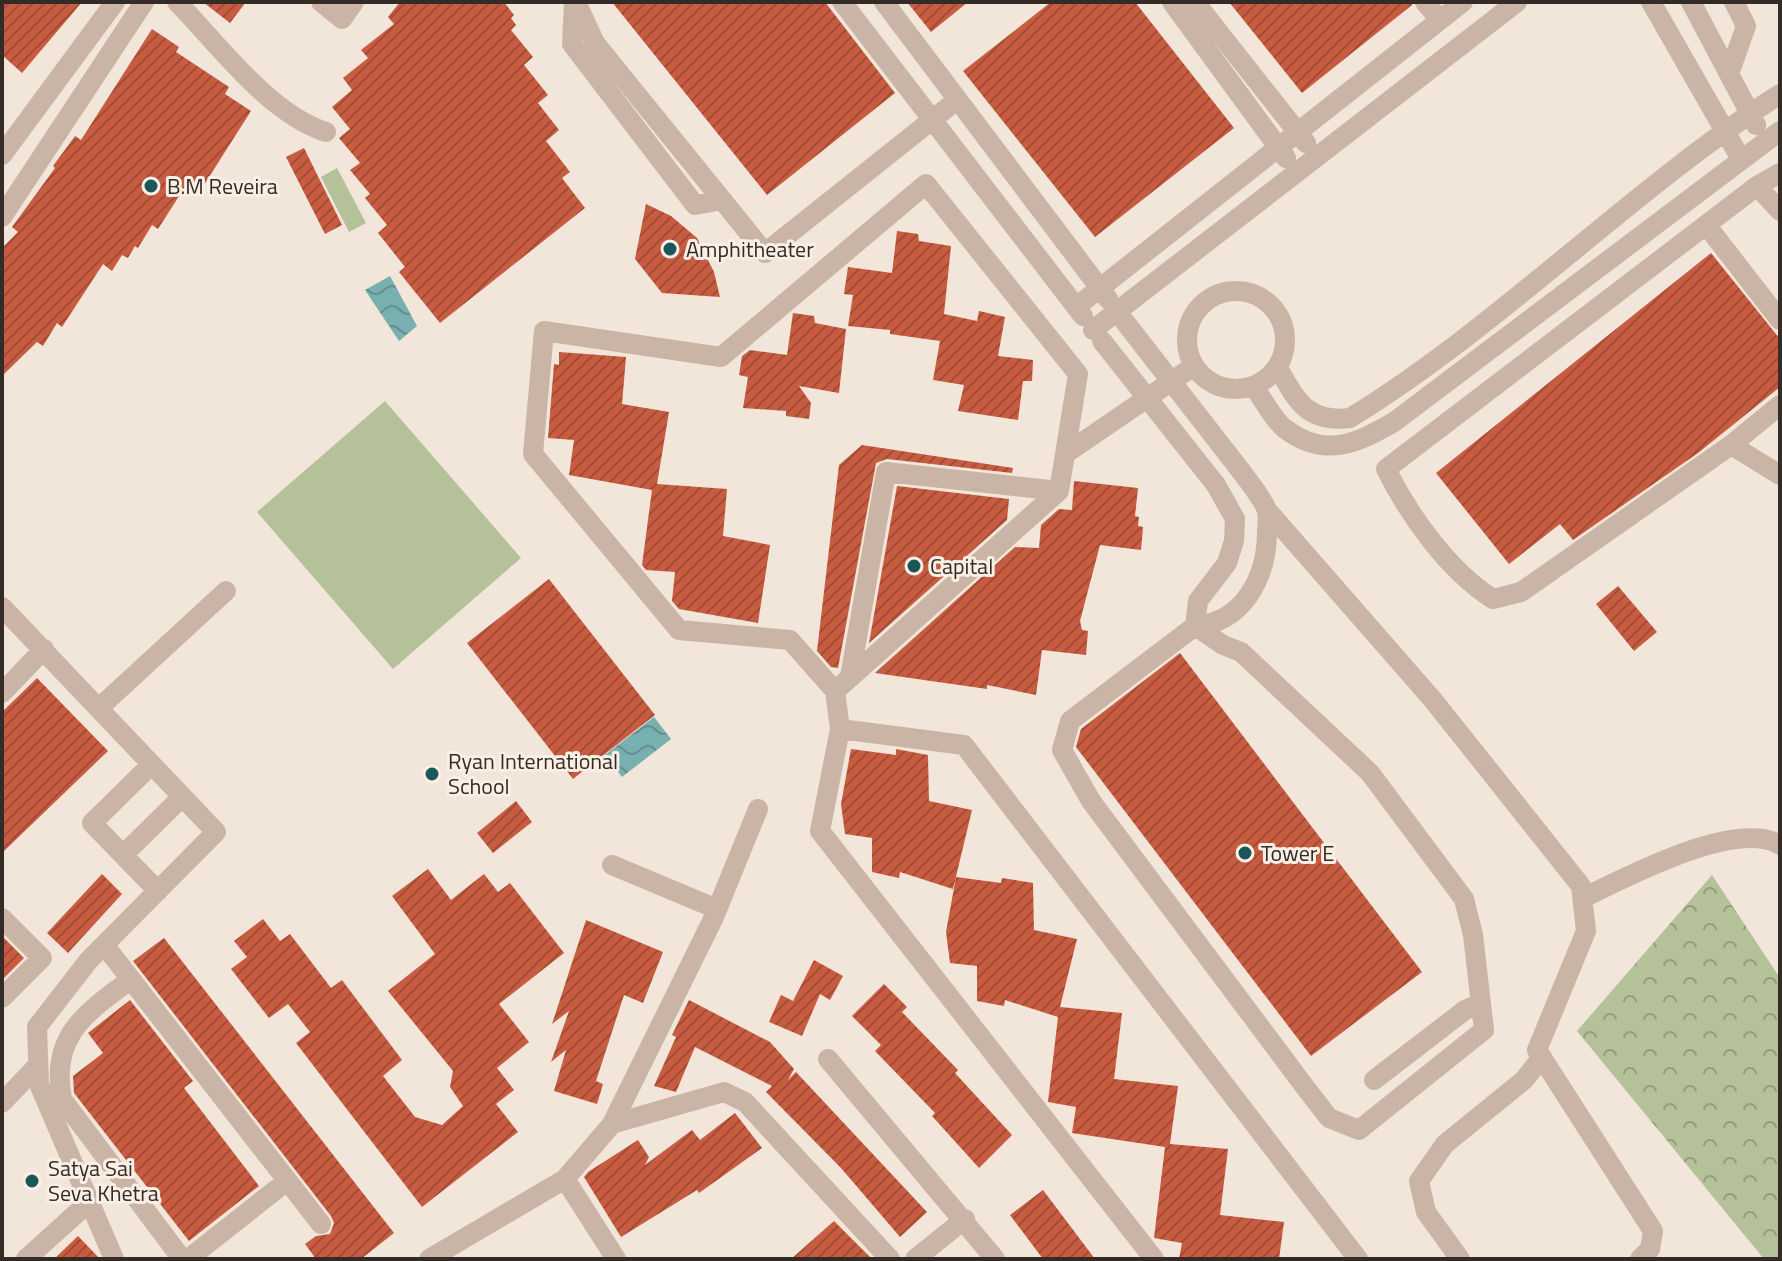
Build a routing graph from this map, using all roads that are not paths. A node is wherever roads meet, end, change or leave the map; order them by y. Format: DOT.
graph roads {
  1 [pos="115,2"];
  2 [pos="144,2"];
  3 [pos="177,2"];
  4 [pos="321,2"];
  5 [pos="354,2"];
  6 [pos="575,2"];
  7 [pos="842,2"];
  8 [pos="884,2"];
  9 [pos="1172,2"];
  10 [pos="1195,2"];
  11 [pos="1425,2"];
  12 [pos="1463,2"];
  13 [pos="1517,2"];
  14 [pos="1651,2"];
  15 [pos="1691,2"];
  16 [pos="1734,2"];
  17 [pos="1440,20"];
  18 [pos="1729,74"];
  19 [pos="1780,94"];
  20 [pos="957,100"];
  21 [pos="1749,114"];
  22 [pos="934,118"];
  23 [pos="326,132"];
  24 [pos="1723,132"];
  25 [pos="1298,133"];
  26 [pos="1773,135"];
  27 [pos="1279,147"];
  28 [pos="2,155"];
  29 [pos="1317,157"];
  30 [pos="1741,159"];
  31 [pos="1295,172"];
  32 [pos="1780,173"];
  33 [pos="1757,186"];
  34 [pos="4,210"];
  35 [pos="1780,211"];
  36 [pos="1707,226"];
  37 [pos="1550,273"];
  38 [pos="1102,289"];
  39 [pos="1563,294"];
  40 [pos="1076,307"];
  41 [pos="1121,317"];
  42 [pos="1780,320"];
  43 [pos="1098,335"];
  44 [pos="1194,366"];
  45 [pos="1278,368"];
  46 [pos="1254,387"];
  47 [pos="1780,405"];
  48 [pos="1731,445"];
  49 [pos="1068,452"];
  50 [pos="1780,475"];
  51 [pos="1247,480"];
  52 [pos="1059,491"];
  53 [pos="1222,493"];
  54 [pos="1267,510"];
  55 [pos="226,591"];
  56 [pos="2,607"];
  57 [pos="1195,626"];
  58 [pos="44,649"];
  59 [pos="843,684"];
  60 [pos="2,693"];
  61 [pos="99,708"];
  62 [pos="840,729"];
  63 [pos="151,765"];
  64 [pos="182,797"];
  65 [pos="758,809"];
  66 [pos="1780,845"];
  67 [pos="123,855"];
  68 [pos="612,865"];
  69 [pos="158,891"];
  70 [pos="1583,898"];
  71 [pos="717,909"];
  72 [pos="2,918"];
  73 [pos="105,946"];
  74 [pos="35,965"];
  75 [pos="130,980"];
  76 [pos="66,986"];
  77 [pos="2,998"];
  78 [pos="1479,1004"];
  79 [pos="1542,1057"];
  80 [pos="828,1059"];
  81 [pos="37,1066"];
  82 [pos="1374,1080"];
  83 [pos="4,1095"];
  84 [pos="612,1124"];
  85 [pos="565,1179"];
  86 [pos="287,1181"];
  87 [pos="88,1203"];
  88 [pos="965,1219"];
  89 [pos="321,1224"];
  90 [pos="26,1259"];
  91 [pos="114,1259"];
  92 [pos="185,1259"];
  93 [pos="429,1259"];
  94 [pos="616,1259"];
  95 [pos="890,1259"];
  96 [pos="915,1259"];
  97 [pos="995,1259"];
  98 [pos="1154,1259"];
  99 [pos="1358,1259"];
  100 [pos="1460,1259"];
  101 [pos="1640,1259"];
  1 -- 28 [label="street"];
  2 -- 34 [label="street"];
  3 -- 23 [label="street"];
  4 -- 5 [label="street"];
  6 -- 22 [label="street"];
  7 -- 22 [label="street"];
  8 -- 20 [label="street"];
  9 -- 27 [label="street"];
  10 -- 25 [label="street"];
  11 -- 17 [label="street"];
  12 -- 17 [label="street"];
  13 -- 29 [label="street"];
  14 -- 24 [label="street"];
  15 -- 18 [label="street"];
  16 -- 18 [label="street"];
  17 -- 25 [label="street"];
  18 -- 21 [label="street"];
  19 -- 21 [label="street"];
  20 -- 22 [label="street"];
  20 -- 38 [label="street"];
  21 -- 24 [label="street"];
  21 -- 26 [label="street"];
  22 -- 40 [label="street"];
  24 -- 30 [label="street"];
  24 -- 37 [label="street"];
  25 -- 27 [label="street"];
  25 -- 29 [label="street"];
  26 -- 30 [label="street"];
  27 -- 31 [label="street"];
  27 -- 38 [label="street"];
  29 -- 31 [label="street"];
  30 -- 39 [label="street"];
  31 -- 41 [label="street"];
  32 -- 33 [label="street"];
  33 -- 35 [label="street"];
  33 -- 36 [label="street"];
  36 -- 42 [label="street"];
  36 -- 48 [label="street"];
  37 -- 39 [label="street"];
  37 -- 45 [label="street"];
  38 -- 40 [label="street"];
  38 -- 41 [label="street"];
  39 -- 46 [label="street"];
  40 -- 43 [label="street"];
  41 -- 43 [label="street"];
  41 -- 51 [label="street, bridge"];
  43 -- 53 [label="street, bridge"];
  44 -- 45 [label="street"];
  44 -- 46 [label="street"];
  44 -- 49 [label="street"];
  45 -- 46 [label="street"];
  47 -- 48 [label="street"];
  48 -- 50 [label="street"];
  49 -- 52 [label="street"];
  49 -- 59 [label="street"];
  51 -- 53 [label="street"];
  51 -- 54 [label="street"];
  52 -- 59 [label="street"];
  52 -- 59 [label="street"];
  53 -- 57 [label="street"];
  54 -- 57 [label="street"];
  54 -- 70 [label="street"];
  55 -- 61 [label="street"];
  56 -- 58 [label="street"];
  57 -- 78 [label="street"];
  57 -- 78 [label="street"];
  58 -- 60 [label="street"];
  58 -- 61 [label="street"];
  59 -- 62 [label="street"];
  61 -- 63 [label="street"];
  62 -- 98 [label="street"];
  62 -- 99 [label="street"];
  63 -- 64 [label="street"];
  63 -- 67 [label="street"];
  64 -- 67 [label="street"];
  64 -- 69 [label="street"];
  65 -- 71 [label="street"];
  66 -- 70 [label="street"];
  67 -- 69 [label="street"];
  68 -- 71 [label="street"];
  69 -- 73 [label="street"];
  70 -- 79 [label="street"];
  71 -- 84 [label="street"];
  72 -- 74 [label="street"];
  73 -- 75 [label="street"];
  73 -- 76 [label="street"];
  74 -- 76 [label="street"];
  74 -- 77 [label="street"];
  75 -- 86 [label="street"];
  75 -- 92 [label="street"];
  76 -- 81 [label="street"];
  78 -- 82 [label="street"];
  79 -- 100 [label="street"];
  79 -- 101 [label="street"];
  80 -- 88 [label="street"];
  81 -- 83 [label="street"];
  81 -- 87 [label="street"];
  84 -- 85 [label="street"];
  84 -- 95 [label="street"];
  85 -- 93 [label="street"];
  85 -- 94 [label="street"];
  86 -- 89 [label="street"];
  86 -- 92 [label="street"];
  87 -- 90 [label="street"];
  87 -- 91 [label="street"];
  88 -- 96 [label="street"];
  88 -- 97 [label="street"];
}
